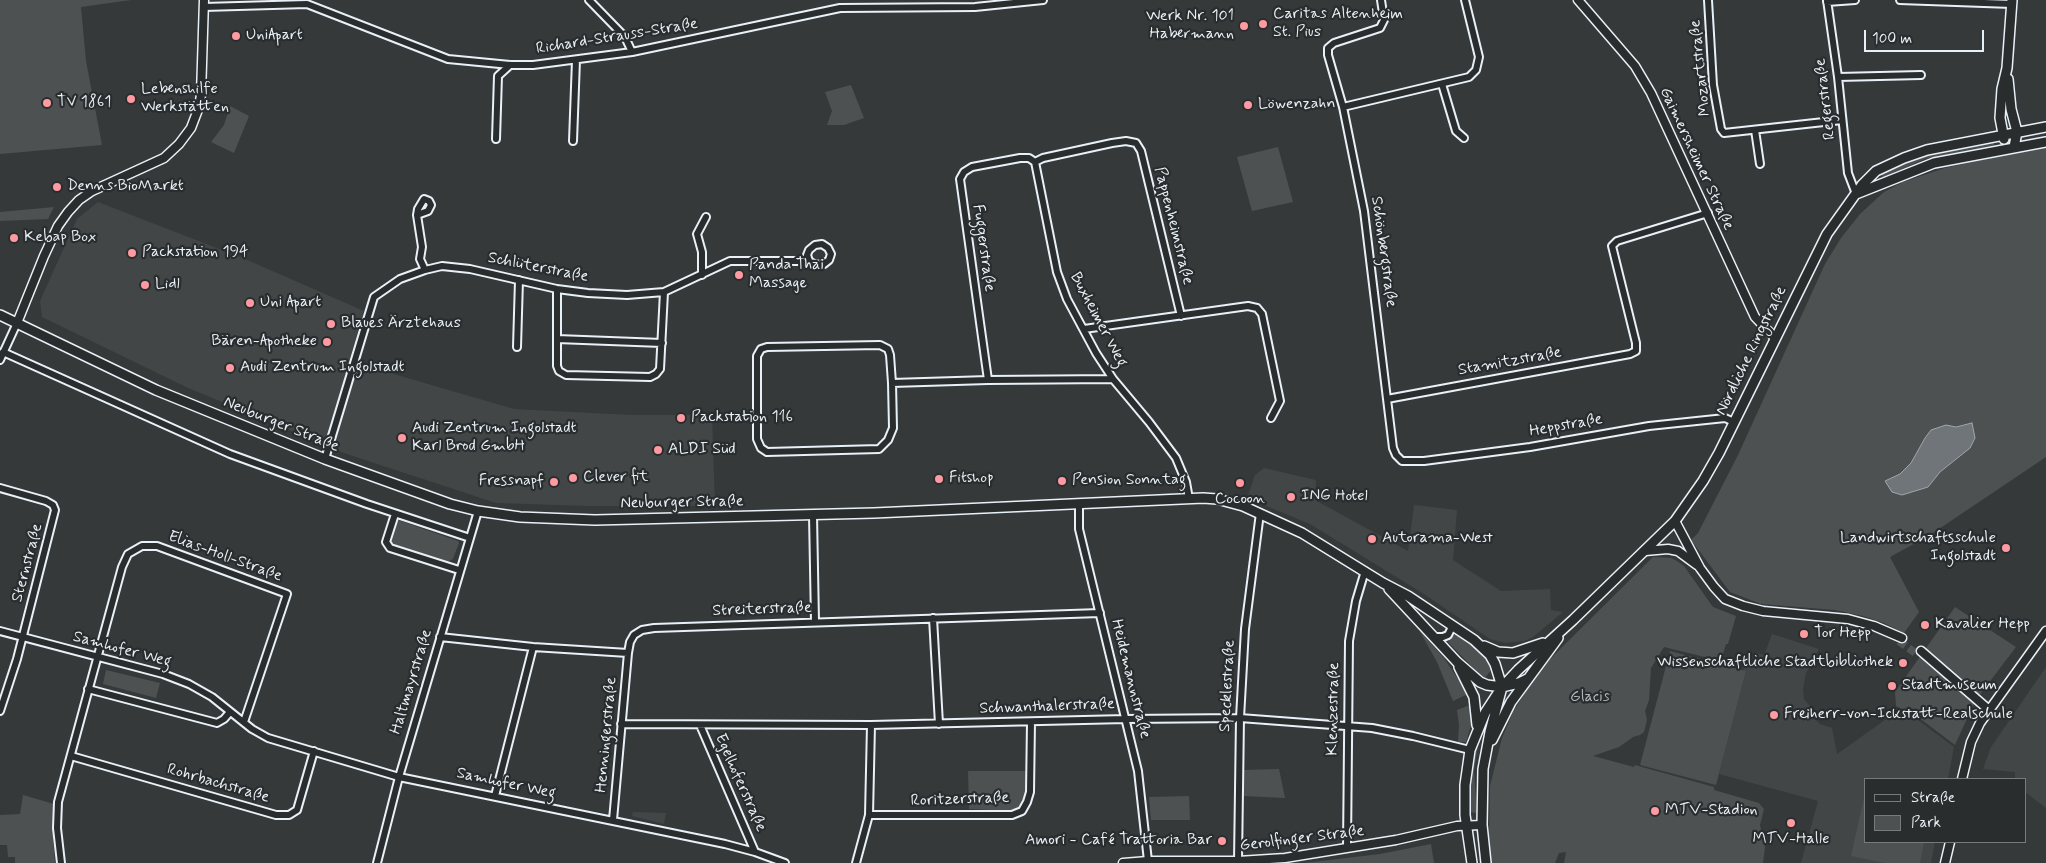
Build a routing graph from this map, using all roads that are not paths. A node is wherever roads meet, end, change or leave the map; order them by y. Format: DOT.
graph roads {
  1 [pos="590,0"];
  2 [pos="838,0"];
  3 [pos="1043,0"];
  4 [pos="1381,0"];
  5 [pos="1465,0"];
  6 [pos="1578,0"];
  7 [pos="1708,0"];
  8 [pos="1855,0"];
  9 [pos="1900,0"];
  10 [pos="1827,1"];
  11 [pos="298,2"];
  12 [pos="2012,2"];
  13 [pos="204,3"];
  14 [pos="840,8"];
  15 [pos="632,52"];
  16 [pos="576,60"];
  17 [pos="510,66"];
  18 [pos="2007,68"];
  19 [pos="1921,75"];
  20 [pos="1838,77"];
  21 [pos="1442,84"];
  22 [pos="1342,107"];
  23 [pos="1842,120"];
  24 [pos="2046,127"];
  25 [pos="1756,130"];
  26 [pos="2017,132"];
  27 [pos="2003,135"];
  28 [pos="1464,138"];
  29 [pos="496,139"];
  30 [pos="573,141"];
  31 [pos="2046,142"];
  32 [pos="1136,143"];
  33 [pos="2014,148"];
  34 [pos="1035,162"];
  35 [pos="1760,164"];
  36 [pos="1856,194"];
  37 [pos="1708,213"];
  38 [pos="417,215"];
  39 [pos="706,217"];
  40 [pos="809,261"];
  41 [pos="425,270"];
  42 [pos="702,275"];
  43 [pos="519,280"];
  44 [pos="557,289"];
  45 [pos="664,292"];
  46 [pos="0,315"];
  47 [pos="1181,316"];
  48 [pos="17,323"];
  49 [pos="1084,329"];
  50 [pos="1775,338"];
  51 [pos="557,339"];
  52 [pos="662,342"];
  53 [pos="517,347"];
  54 [pos="3,352"];
  55 [pos="0,360"];
  56 [pos="1113,379"];
  57 [pos="988,380"];
  58 [pos="892,383"];
  59 [pos="1388,399"];
  60 [pos="1271,418"];
  61 [pos="1734,422"];
  62 [pos="324,459"];
  63 [pos="1402,461"];
  64 [pos="0,488"];
  65 [pos="1189,499"];
  66 [pos="1080,504"];
  67 [pos="478,511"];
  68 [pos="1260,513"];
  69 [pos="395,514"];
  70 [pos="813,515"];
  71 [pos="1675,521"];
  72 [pos="470,538"];
  73 [pos="1645,551"];
  74 [pos="1700,568"];
  75 [pos="460,570"];
  76 [pos="1365,571"];
  77 [pos="1383,583"];
  78 [pos="1100,613"];
  79 [pos="932,618"];
  80 [pos="814,622"];
  81 [pos="1450,623"];
  82 [pos="1568,625"];
  83 [pos="0,631"];
  84 [pos="2046,631"];
  85 [pos="22,637"];
  86 [pos="440,637"];
  87 [pos="1435,637"];
  88 [pos="1900,640"];
  89 [pos="1548,641"];
  90 [pos="1482,646"];
  91 [pos="533,647"];
  92 [pos="628,653"];
  93 [pos="1919,653"];
  94 [pos="96,657"];
  95 [pos="1457,662"];
  96 [pos="1527,679"];
  97 [pos="1502,687"];
  98 [pos="88,689"];
  99 [pos="1989,710"];
  100 [pos="0,711"];
  101 [pos="230,712"];
  102 [pos="1240,718"];
  103 [pos="1126,719"];
  104 [pos="244,722"];
  105 [pos="1031,722"];
  106 [pos="622,724"];
  107 [pos="939,724"];
  108 [pos="700,725"];
  109 [pos="871,725"];
  110 [pos="1348,726"];
  111 [pos="1477,728"];
  112 [pos="1470,750"];
  113 [pos="314,751"];
  114 [pos="71,756"];
  115 [pos="1484,759"];
  116 [pos="399,777"];
  117 [pos="1962,778"];
  118 [pos="495,796"];
  119 [pos="869,816"];
  120 [pos="613,820"];
  121 [pos="1482,824"];
  122 [pos="1466,825"];
  123 [pos="1950,843"];
  124 [pos="1347,848"];
  125 [pos="755,852"];
  126 [pos="1238,860"];
  127 [pos="1148,861"];
  128 [pos="61,863"];
  129 [pos="377,863"];
  130 [pos="784,863"];
  131 [pos="856,863"];
  132 [pos="1123,863"];
  133 [pos="1472,863"];
  134 [pos="1486,863"];
  135 [pos="1945,863"];
  1 -- 15 [label="street"];
  2 -- 14 [label="street"];
  3 -- 14 [label="street, Richard-Strauss-Straße"];
  4 -- 22 [label="street, Schönbergstraße"];
  5 -- 21 [label="street"];
  6 -- 37 [label="street, Gaimersheimer Straße"];
  7 -- 25 [label="street, Mozartstraße"];
  8 -- 10 [label="street"];
  9 -- 12 [label="street"];
  10 -- 20 [label="street, Regerstraße"];
  11 -- 13 [label="street, Richard-Strauss-Straße"];
  11 -- 17 [label="street, Richard-Strauss-Straße"];
  12 -- 18 [label="main road"];
  13 -- 48 [label="street"];
  14 -- 15 [label="street, Richard-Strauss-Straße"];
  15 -- 16 [label="street, Richard-Strauss-Straße"];
  16 -- 17 [label="street, Richard-Strauss-Straße"];
  16 -- 30 [label="street"];
  17 -- 29 [label="street"];
  18 -- 26 [label="main road"];
  18 -- 27 [label="main road"];
  19 -- 20 [label="street"];
  20 -- 23 [label="street, Regerstraße"];
  21 -- 22 [label="street"];
  21 -- 28 [label="street"];
  22 -- 59 [label="street, Schönbergstraße"];
  23 -- 25 [label="street"];
  23 -- 36 [label="street, Regerstraße"];
  24 -- 26 [label="main road, Nördliche Ringstraße"];
  25 -- 35 [label="street"];
  26 -- 27 [label="main road, Nördliche Ringstraße"];
  26 -- 33 [label="main road"];
  27 -- 33 [label="main road"];
  27 -- 36 [label="main road, Nördliche Ringstraße"];
  31 -- 33 [label="main road"];
  32 -- 34 [label="street, Fuggerstraße"];
  32 -- 47 [label="street, Pappenheimstraße"];
  33 -- 36 [label="main road"];
  34 -- 49 [label="street, Buxheimer Weg"];
  34 -- 57 [label="street, Fuggerstraße"];
  36 -- 50 [label="main road, Nördliche Ringstraße"];
  37 -- 50 [label="street, Gaimersheimer Straße"];
  37 -- 59 [label="street, Stamitzstraße"];
  38 -- 41 [label="street"];
  39 -- 42 [label="street"];
  40 -- 42 [label="street, Schlüterstraße"];
  41 -- 43 [label="street, Schlüterstraße"];
  41 -- 62 [label="street, Schlüterstraße"];
  42 -- 45 [label="street, Schlüterstraße"];
  43 -- 44 [label="street, Schlüterstraße"];
  43 -- 53 [label="street"];
  44 -- 45 [label="street, Schlüterstraße"];
  44 -- 51 [label="street"];
  45 -- 52 [label="street"];
  46 -- 48 [label="main road, Neuburger Straße"];
  47 -- 49 [label="street"];
  47 -- 60 [label="street"];
  48 -- 54 [label="street"];
  48 -- 62 [label="main road, Neuburger Straße"];
  49 -- 56 [label="street, Buxheimer Weg"];
  50 -- 61 [label="main road, Nördliche Ringstraße"];
  51 -- 52 [label="street"];
  51 -- 52 [label="street"];
  54 -- 55 [label="street"];
  54 -- 69 [label="street"];
  56 -- 57 [label="street"];
  56 -- 65 [label="street, Buxheimer Weg"];
  57 -- 58 [label="street"];
  58 -- 58 [label="street"];
  59 -- 63 [label="street, Schönbergstraße"];
  61 -- 63 [label="street, Heppstraße"];
  61 -- 71 [label="main road, Nördliche Ringstraße"];
  62 -- 67 [label="main road, Neuburger Straße"];
  64 -- 85 [label="street, Sternstraße"];
  65 -- 66 [label="main road, Neuburger Straße"];
  65 -- 68 [label="main road, Neuburger Straße"];
  66 -- 70 [label="main road, Neuburger Straße"];
  66 -- 78 [label="street, Heidemannstraße"];
  67 -- 70 [label="main road, Neuburger Straße"];
  67 -- 72 [label="street, Haltmayrstraße"];
  68 -- 76 [label="main road, Neuburger Straße"];
  68 -- 102 [label="street, Specklestraße"];
  69 -- 72 [label="street"];
  69 -- 75 [label="street"];
  70 -- 80 [label="street"];
  71 -- 73 [label="main road, Nördliche Ringstraße"];
  71 -- 74 [label="street"];
  72 -- 75 [label="street, Haltmayrstraße"];
  73 -- 74 [label="street"];
  73 -- 82 [label="main road, Nördliche Ringstraße"];
  74 -- 88 [label="street"];
  75 -- 86 [label="street, Haltmayrstraße"];
  76 -- 77 [label="main road, Neuburger Straße"];
  76 -- 110 [label="street, Klenzestraße"];
  77 -- 81 [label="main road, Neuburger Straße"];
  77 -- 87 [label="main road, Neuburger Straße"];
  78 -- 79 [label="street, Streiterstraße"];
  78 -- 103 [label="street, Heidemannstraße"];
  79 -- 80 [label="street, Streiterstraße"];
  79 -- 107 [label="street"];
  80 -- 92 [label="street, Streiterstraße"];
  81 -- 87 [label="street"];
  81 -- 90 [label="main road, Neuburger Straße"];
  82 -- 89 [label="main road"];
  82 -- 96 [label="main road"];
  83 -- 85 [label="street, Samhofer Weg"];
  84 -- 99 [label="street"];
  85 -- 94 [label="street, Samhofer Weg"];
  85 -- 100 [label="street, Sternstraße"];
  86 -- 91 [label="street"];
  86 -- 116 [label="street, Haltmayrstraße"];
  87 -- 95 [label="main road, Neuburger Straße"];
  89 -- 90 [label="main road, Neuburger Straße"];
  89 -- 97 [label="main road"];
  90 -- 97 [label="main road, Neuburger Straße"];
  91 -- 92 [label="street"];
  91 -- 118 [label="street"];
  92 -- 106 [label="street, Henningerstraße"];
  93 -- 99 [label="street"];
  94 -- 98 [label="street"];
  94 -- 101 [label="street, Samhofer Weg"];
  94 -- 104 [label="street, Elias-Holl-Straße"];
  95 -- 97 [label="main road, Neuburger Straße"];
  95 -- 111 [label="main road, Neuburger Straße"];
  96 -- 97 [label="main road"];
  96 -- 115 [label="main road"];
  97 -- 111 [label="main road"];
  97 -- 115 [label="main road"];
  98 -- 101 [label="street"];
  98 -- 114 [label="street"];
  99 -- 117 [label="street"];
  101 -- 104 [label="street, Samhofer Weg"];
  102 -- 103 [label="street, Schwanthalerstraße"];
  102 -- 110 [label="street, Schwanthalerstraße"];
  102 -- 126 [label="street, Specklestraße"];
  103 -- 105 [label="street, Schwanthalerstraße"];
  103 -- 127 [label="street, Heidemannstraße"];
  104 -- 113 [label="street, Samhofer Weg"];
  105 -- 107 [label="street, Schwanthalerstraße"];
  105 -- 119 [label="street, Roritzerstraße"];
  106 -- 108 [label="street, Schwanthalerstraße"];
  106 -- 120 [label="street, Henningerstraße"];
  107 -- 109 [label="street, Schwanthalerstraße"];
  108 -- 109 [label="street, Schwanthalerstraße"];
  108 -- 125 [label="street, Egelhoferstraße"];
  109 -- 119 [label="street"];
  110 -- 112 [label="street, Schwanthalerstraße"];
  110 -- 124 [label="street, Klenzestraße"];
  111 -- 112 [label="main road"];
  112 -- 122 [label="main road"];
  113 -- 114 [label="street, Rohrbachstraße"];
  113 -- 116 [label="street, Samhofer Weg"];
  114 -- 128 [label="street"];
  115 -- 121 [label="main road"];
  116 -- 118 [label="street, Samhofer Weg"];
  116 -- 129 [label="street, Haltmayrstraße"];
  118 -- 120 [label="street, Samhofer Weg"];
  119 -- 131 [label="street"];
  120 -- 125 [label="street, Samhofer Weg"];
  121 -- 122 [label="street, Gerolfinger Straße"];
  121 -- 134 [label="main road"];
  122 -- 124 [label="street, Gerolfinger Straße"];
  122 -- 133 [label="main road"];
  123 -- 135 [label="street"];
  124 -- 126 [label="street, Gerolfinger Straße"];
  125 -- 130 [label="street, Samhofer Weg"];
  126 -- 127 [label="street, Gerolfinger Straße"];
  127 -- 132 [label="street, Gerolfinger Straße"];
}
